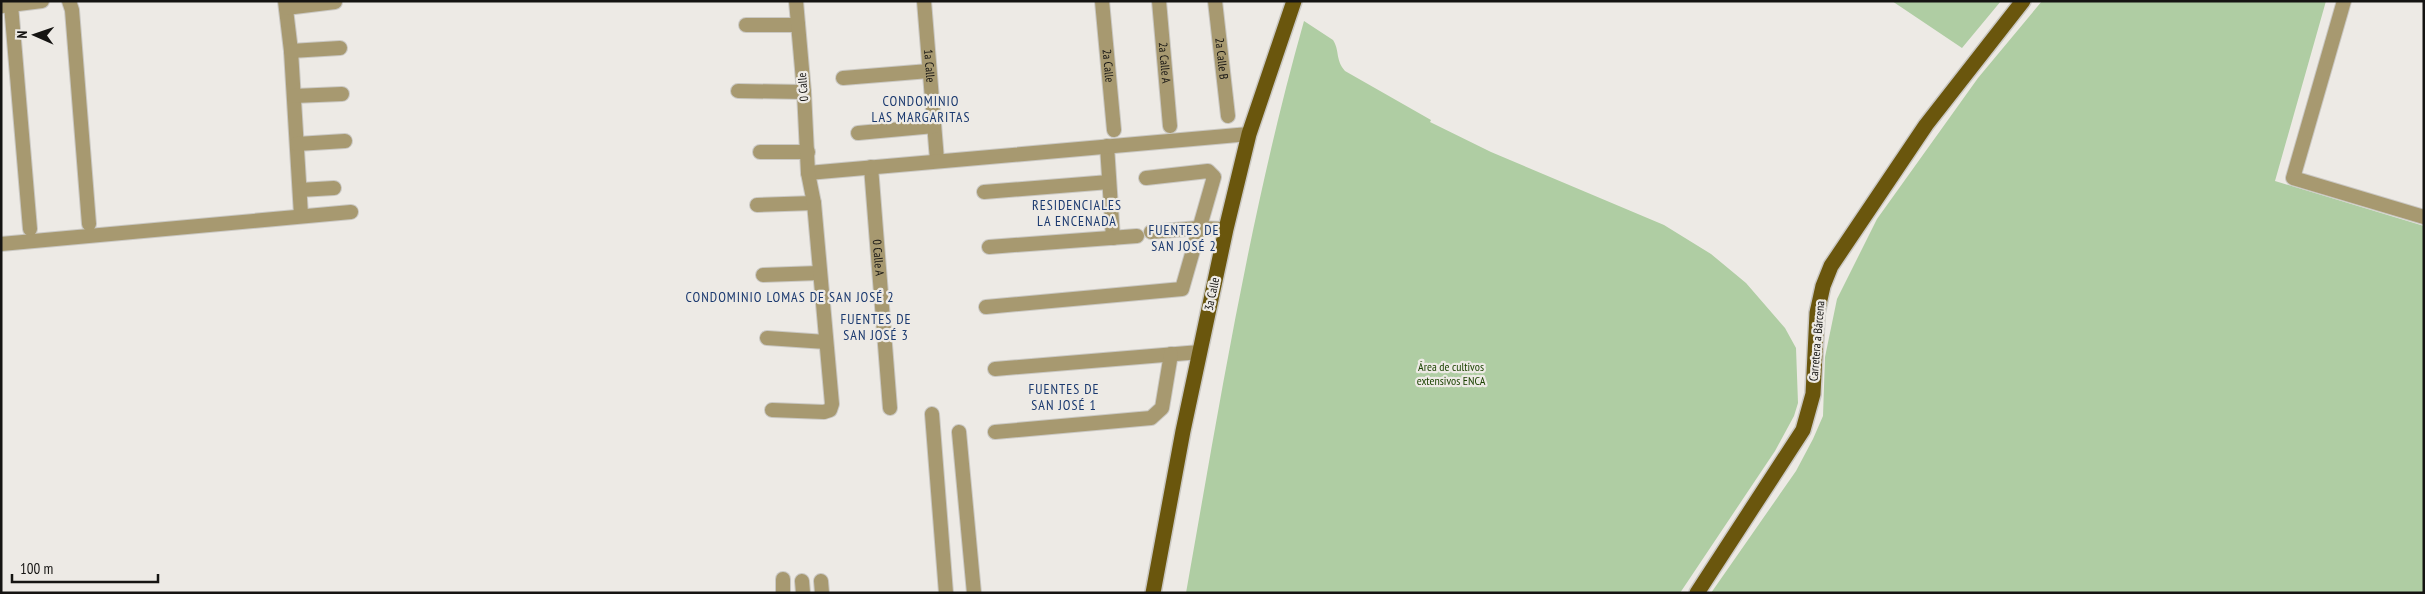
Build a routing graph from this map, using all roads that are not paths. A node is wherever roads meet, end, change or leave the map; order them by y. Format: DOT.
graph roads {
  1 [pos="42,1"];
  2 [pos="69,1"];
  3 [pos="796,1"];
  4 [pos="924,1"];
  5 [pos="1102,1"];
  6 [pos="1158,1"];
  7 [pos="1215,1"];
  8 [pos="1294,1"];
  9 [pos="2023,1"];
  10 [pos="2344,1"];
  11 [pos="335,2"];
  12 [pos="6,5"];
  13 [pos="286,5"];
  14 [pos="746,25"];
  15 [pos="798,25"];
  16 [pos="340,48"];
  17 [pos="291,51"];
  18 [pos="929,71"];
  19 [pos="843,78"];
  20 [pos="738,91"];
  21 [pos="804,92"];
  22 [pos="342,94"];
  23 [pos="294,96"];
  24 [pos="1228,116"];
  25 [pos="934,126"];
  26 [pos="1170,126"];
  27 [pos="1114,130"];
  28 [pos="858,133"];
  29 [pos="1249,134"];
  30 [pos="345,141"];
  31 [pos="297,144"];
  32 [pos="1107,146"];
  33 [pos="760,152"];
  34 [pos="808,152"];
  35 [pos="937,160"];
  36 [pos="871,167"];
  37 [pos="808,173"];
  38 [pos="1146,178"];
  39 [pos="1109,182"];
  40 [pos="334,188"];
  41 [pos="300,190"];
  42 [pos="984,192"];
  43 [pos="814,203"];
  44 [pos="758,205"];
  45 [pos="351,212"];
  46 [pos="302,215"];
  47 [pos="2424,217"];
  48 [pos="89,224"];
  49 [pos="1198,228"];
  50 [pos="30,229"];
  51 [pos="1226,229"];
  52 [pos="1152,232"];
  53 [pos="1137,236"];
  54 [pos="1113,238"];
  55 [pos="1,244"];
  56 [pos="989,247"];
  57 [pos="819,273"];
  58 [pos="763,276"];
  59 [pos="986,307"];
  60 [pos="767,338"];
  61 [pos="826,342"];
  62 [pos="1200,352"];
  63 [pos="1171,354"];
  64 [pos="995,370"];
  65 [pos="890,408"];
  66 [pos="772,410"];
  67 [pos="932,414"];
  68 [pos="959,432"];
  69 [pos="995,432"];
  70 [pos="946,593"];
  71 [pos="974,593"];
  72 [pos="1153,593"];
  73 [pos="1697,593"];
  1 -- 12 [label="street"];
  2 -- 48 [label="street"];
  3 -- 15 [label="street, 0 Calle"];
  4 -- 18 [label="street, 1a Calle"];
  5 -- 27 [label="street, 2a Calle"];
  6 -- 26 [label="street, 2a Calle A"];
  7 -- 24 [label="street, 2a Calle B"];
  8 -- 29 [label="main road, 3a Calle"];
  9 -- 73 [label="main road, Carretera a Bárcena"];
  10 -- 47 [label="street"];
  11 -- 13 [label="street"];
  12 -- 50 [label="street"];
  13 -- 17 [label="street"];
  14 -- 15 [label="street"];
  15 -- 21 [label="street, 0 Calle"];
  16 -- 17 [label="street"];
  17 -- 23 [label="street"];
  18 -- 19 [label="street"];
  18 -- 25 [label="street, 1a Calle"];
  20 -- 21 [label="street"];
  21 -- 34 [label="street, 0 Calle"];
  22 -- 23 [label="street"];
  23 -- 31 [label="street"];
  25 -- 28 [label="street"];
  25 -- 35 [label="street, 1a Calle"];
  29 -- 32 [label="street"];
  29 -- 51 [label="main road, 3a Calle"];
  30 -- 31 [label="street"];
  31 -- 41 [label="street"];
  32 -- 35 [label="street"];
  32 -- 39 [label="street"];
  33 -- 34 [label="street"];
  34 -- 37 [label="street, 0 Calle"];
  35 -- 36 [label="street"];
  36 -- 37 [label="street"];
  36 -- 65 [label="street, 0 Calle A"];
  37 -- 43 [label="street, 0 Calle"];
  38 -- 49 [label="street"];
  39 -- 42 [label="street"];
  39 -- 54 [label="street"];
  40 -- 41 [label="street"];
  41 -- 46 [label="street"];
  43 -- 44 [label="street"];
  43 -- 57 [label="street, 0 Calle"];
  45 -- 46 [label="street"];
  46 -- 55 [label="street"];
  49 -- 51 [label="street"];
  49 -- 52 [label="street"];
  49 -- 59 [label="street"];
  51 -- 62 [label="main road, 3a Calle"];
  53 -- 54 [label="street"];
  54 -- 56 [label="street"];
  57 -- 58 [label="street"];
  57 -- 61 [label="street, 0 Calle"];
  60 -- 61 [label="street"];
  61 -- 66 [label="street, 0 Calle"];
  62 -- 63 [label="street"];
  62 -- 72 [label="main road, 3a Calle"];
  63 -- 64 [label="street"];
  63 -- 69 [label="street"];
  67 -- 70 [label="street"];
  68 -- 71 [label="street"];
}
